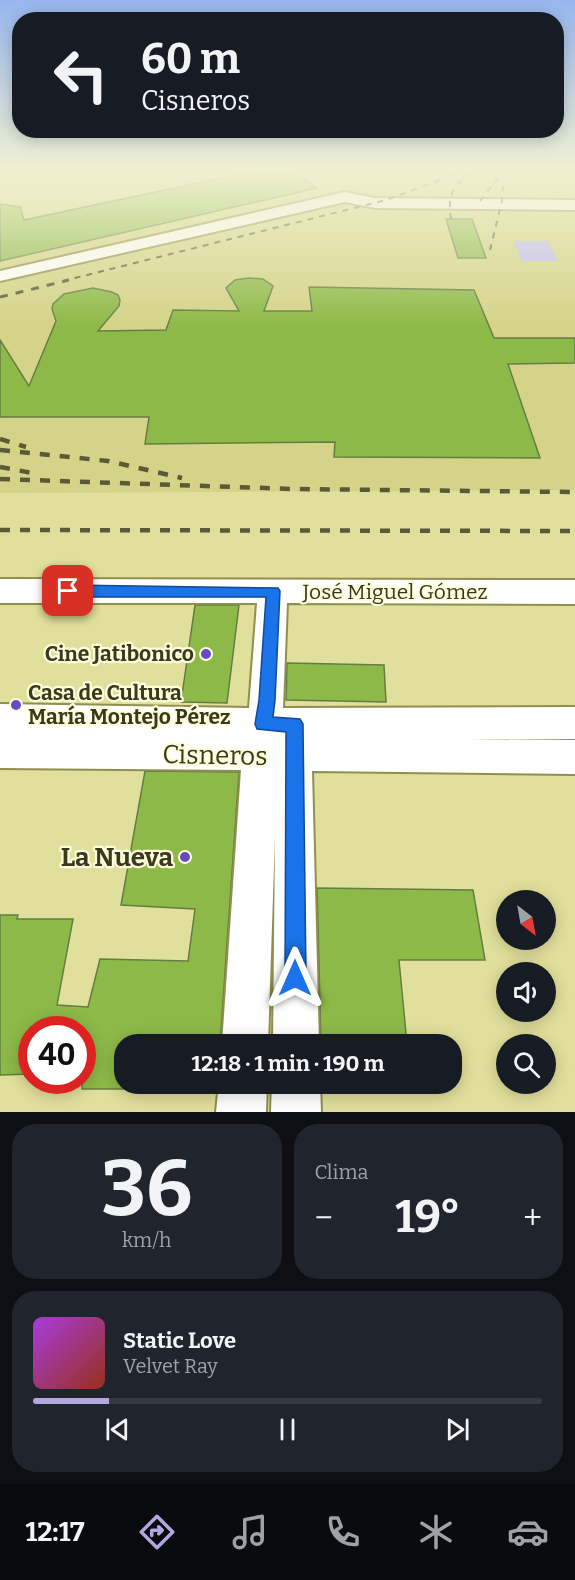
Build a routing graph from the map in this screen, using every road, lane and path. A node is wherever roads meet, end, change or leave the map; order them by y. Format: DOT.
graph roads {
  1 [pos="228,224"];
  2 [pos="0,276"];
  3 [pos="0,591"];
  4 [pos="273,591"];
  5 [pos="575,592"];
  6 [pos="0,720"];
  7 [pos="575,723"];
  8 [pos="278,740"];
  9 [pos="0,752"];
  10 [pos="575,757"];
  11 [pos="246,1034"];
  12 [pos="295,1034"];
  13 [pos="243,1094"];
  14 [pos="296,1094"];
  15 [pos="242,1112"];
  16 [pos="296,1112"];
  1 -- 2 [label="street"];
  3 -- 4 [label="street, José Miguel Gómez"];
  4 -- 5 [label="street, José Miguel Gómez"];
  4 -- 8 [label="street"];
  6 -- 8 [label="street, Cisneros"];
  7 -- 8 [label="street, Cisneros"];
  8 -- 9 [label="street, Cisneros"];
  8 -- 10 [label="street, Cisneros"];
  8 -- 11 [label="street"];
  8 -- 12 [label="street"];
  13 -- 15 [label="street"];
  14 -- 16 [label="street"];
}
